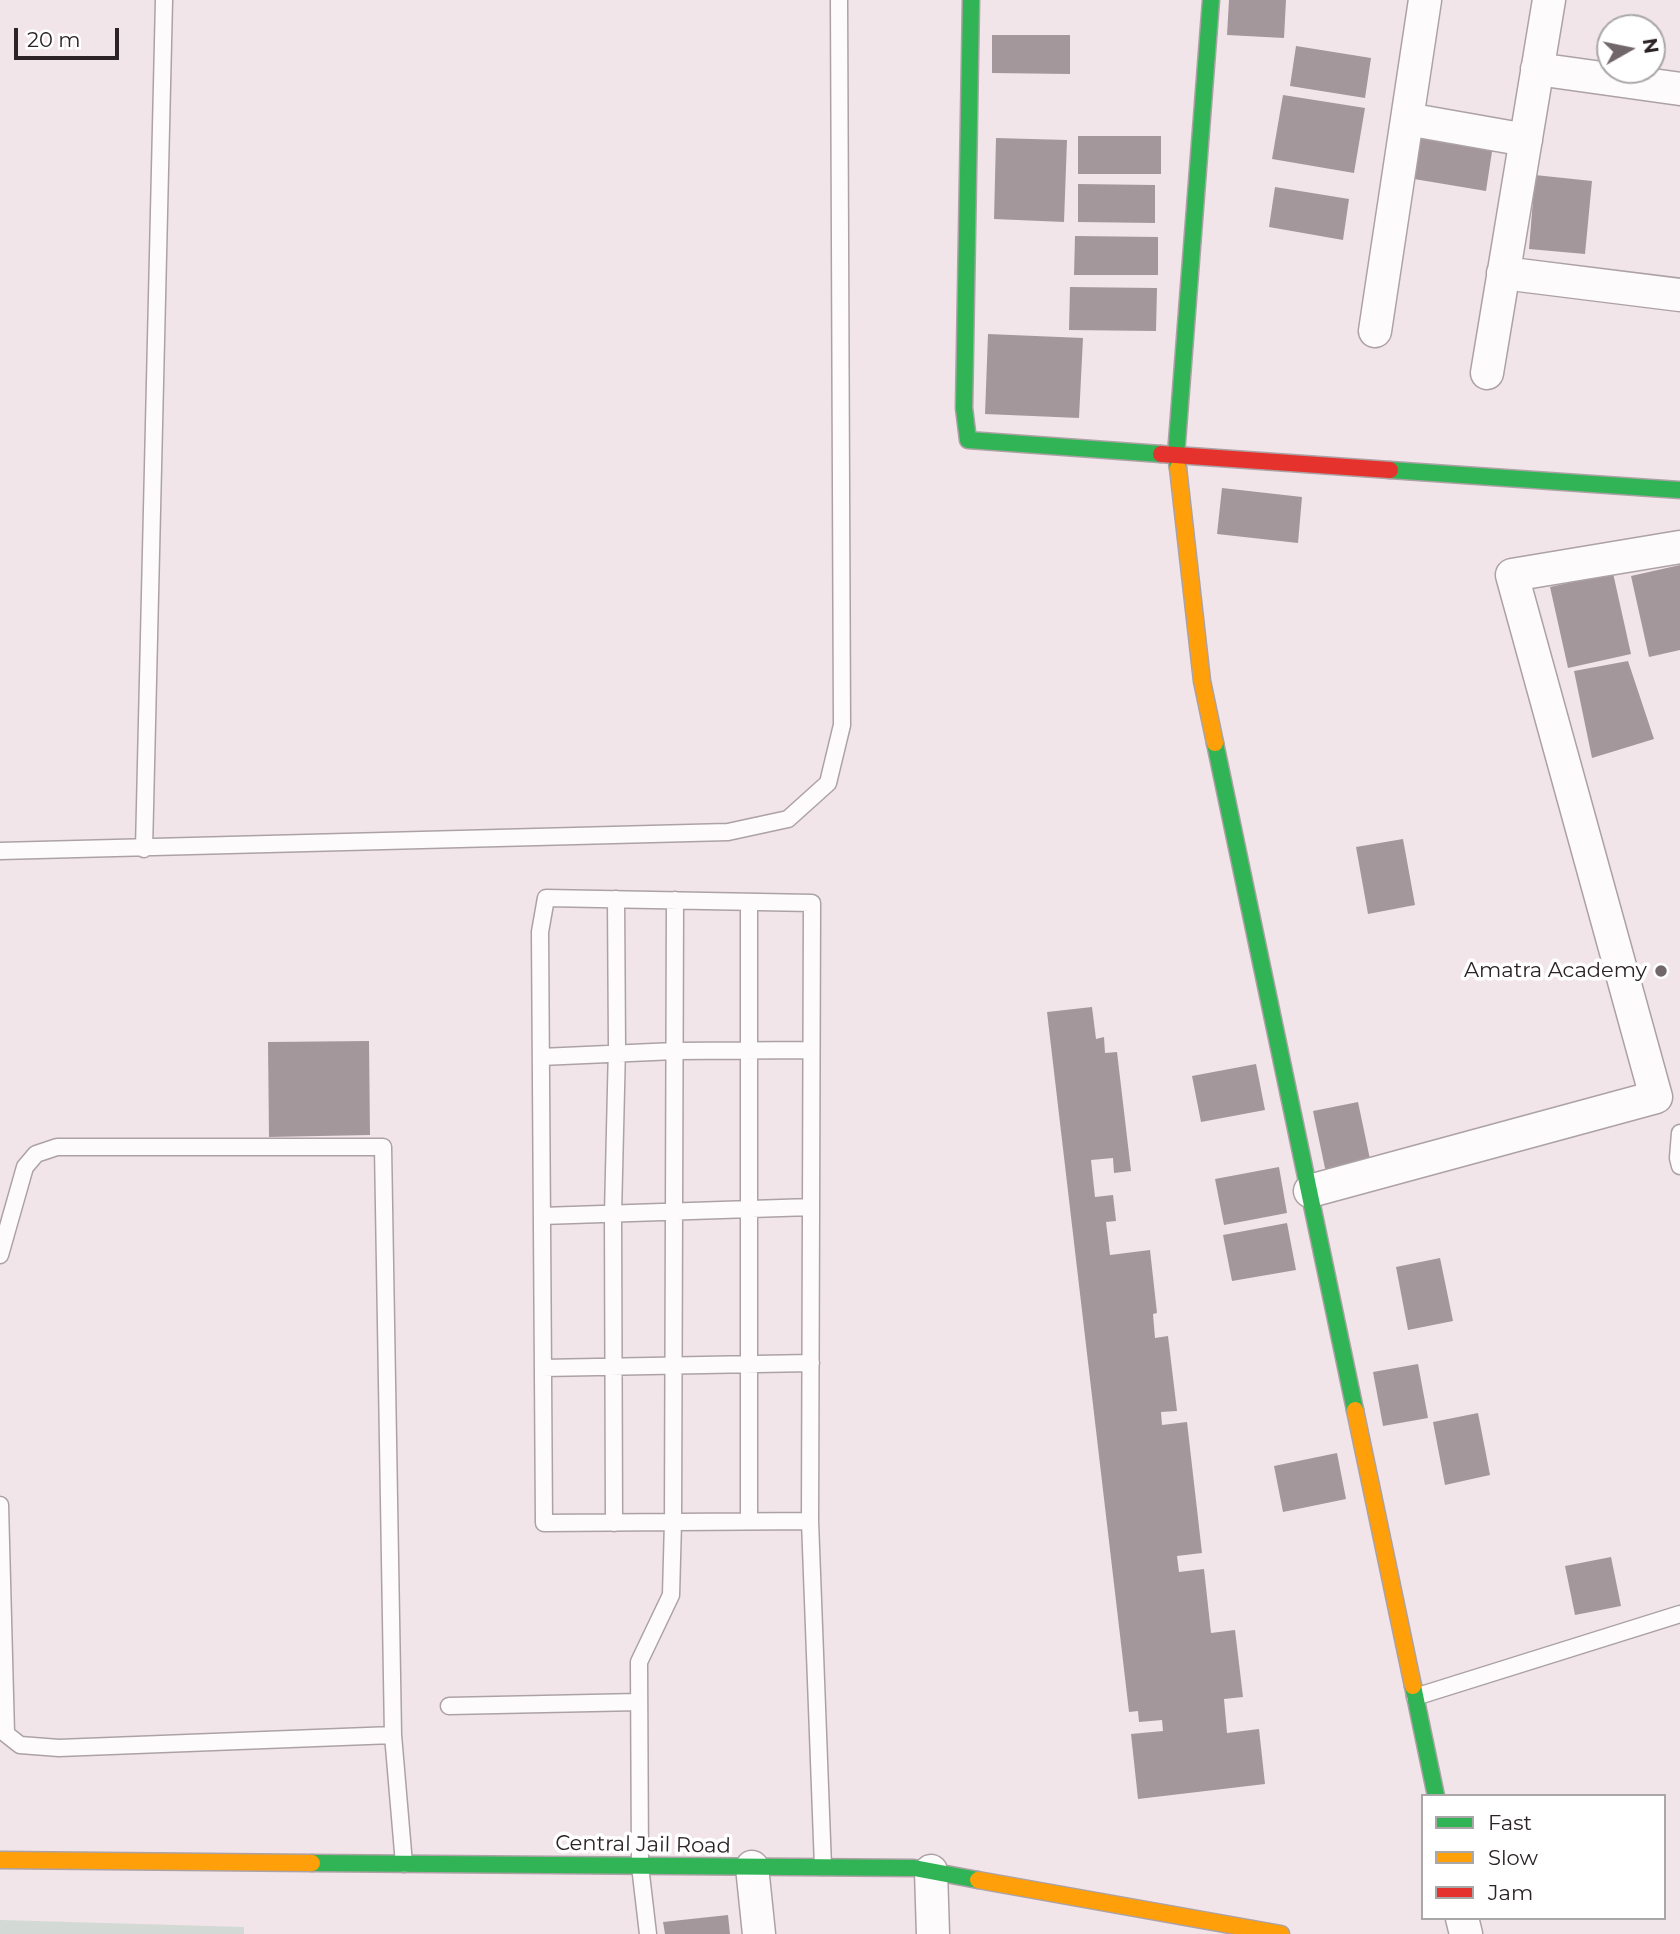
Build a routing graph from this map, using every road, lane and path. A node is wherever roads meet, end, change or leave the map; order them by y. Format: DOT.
graph roads {
  1 [pos="164,0"];
  2 [pos="839,0"];
  3 [pos="971,0"];
  4 [pos="1211,0"];
  5 [pos="1424,0"];
  6 [pos="1549,0"];
  7 [pos="1537,69"];
  8 [pos="1680,89"];
  9 [pos="1407,120"];
  10 [pos="1525,140"];
  11 [pos="1503,273"];
  12 [pos="1680,295"];
  13 [pos="1375,331"];
  14 [pos="1488,373"];
  15 [pos="1176,455"];
  16 [pos="1680,490"];
  17 [pos="1680,547"];
  18 [pos="144,849"];
  19 [pos="0,851"];
  20 [pos="616,899"];
  21 [pos="675,900"];
  22 [pos="749,902"];
  23 [pos="811,1050"];
  24 [pos="675,1051"];
  25 [pos="749,1051"];
  26 [pos="617,1054"];
  27 [pos="541,1057"];
  28 [pos="1680,1133"];
  29 [pos="1680,1166"];
  30 [pos="1310,1191"];
  31 [pos="811,1207"];
  32 [pos="750,1209"];
  33 [pos="675,1213"];
  34 [pos="613,1214"];
  35 [pos="542,1216"];
  36 [pos="0,1255"];
  37 [pos="811,1363"];
  38 [pos="749,1364"];
  39 [pos="674,1365"];
  40 [pos="613,1367"];
  41 [pos="543,1368"];
  42 [pos="0,1505"];
  43 [pos="749,1521"];
  44 [pos="810,1521"];
  45 [pos="614,1522"];
  46 [pos="673,1522"];
  47 [pos="1680,1614"];
  48 [pos="1414,1698"];
  49 [pos="639,1702"];
  50 [pos="449,1706"];
  51 [pos="393,1735"];
  52 [pos="1436,1794"];
  53 [pos="0,1860"];
  54 [pos="404,1864"];
  55 [pos="640,1866"];
  56 [pos="752,1867"];
  57 [pos="823,1867"];
  58 [pos="931,1871"];
  59 [pos="648,1934"];
  60 [pos="759,1934"];
  61 [pos="933,1934"];
  62 [pos="1281,1934"];
  1 -- 18 [label="lane"];
  2 -- 18 [label="lane"];
  3 -- 15 [label="street"];
  4 -- 15 [label="street"];
  5 -- 9 [label="street"];
  6 -- 7 [label="street"];
  7 -- 8 [label="street"];
  7 -- 10 [label="street"];
  9 -- 10 [label="street"];
  9 -- 13 [label="street"];
  10 -- 11 [label="street"];
  11 -- 12 [label="street"];
  11 -- 14 [label="street"];
  15 -- 16 [label="street"];
  15 -- 30 [label="street"];
  17 -- 30 [label="street"];
  18 -- 19 [label="lane"];
  20 -- 21 [label="lane"];
  20 -- 26 [label="lane"];
  20 -- 27 [label="lane"];
  21 -- 22 [label="lane"];
  21 -- 24 [label="lane"];
  22 -- 23 [label="lane"];
  22 -- 25 [label="lane"];
  23 -- 25 [label="lane"];
  23 -- 31 [label="lane"];
  24 -- 25 [label="lane"];
  24 -- 26 [label="lane"];
  24 -- 33 [label="lane"];
  25 -- 32 [label="lane"];
  26 -- 27 [label="lane"];
  26 -- 34 [label="lane"];
  27 -- 35 [label="lane"];
  28 -- 29 [label="lane"];
  30 -- 48 [label="street"];
  31 -- 32 [label="lane"];
  31 -- 37 [label="lane"];
  32 -- 33 [label="lane"];
  32 -- 38 [label="lane"];
  33 -- 34 [label="lane"];
  33 -- 39 [label="lane"];
  34 -- 35 [label="lane"];
  34 -- 40 [label="lane"];
  35 -- 41 [label="lane"];
  36 -- 51 [label="lane"];
  37 -- 38 [label="lane"];
  37 -- 44 [label="lane"];
  38 -- 39 [label="lane"];
  38 -- 43 [label="lane"];
  39 -- 40 [label="lane"];
  39 -- 46 [label="lane"];
  40 -- 41 [label="lane"];
  40 -- 45 [label="lane"];
  41 -- 45 [label="lane"];
  42 -- 51 [label="lane"];
  43 -- 44 [label="lane"];
  43 -- 46 [label="lane"];
  44 -- 57 [label="lane"];
  45 -- 46 [label="lane"];
  46 -- 49 [label="lane"];
  47 -- 48 [label="lane"];
  48 -- 52 [label="street"];
  49 -- 50 [label="lane"];
  49 -- 55 [label="lane"];
  51 -- 54 [label="lane"];
  53 -- 54 [label="street, Central Jail Road"];
  54 -- 55 [label="street, Central Jail Road"];
  55 -- 56 [label="street, Central Jail Road"];
  55 -- 59 [label="lane"];
  56 -- 57 [label="street, Central Jail Road"];
  56 -- 60 [label="street"];
  57 -- 58 [label="street, Central Jail Road"];
  58 -- 61 [label="street"];
  58 -- 62 [label="street, Central Jail Road"];
}
